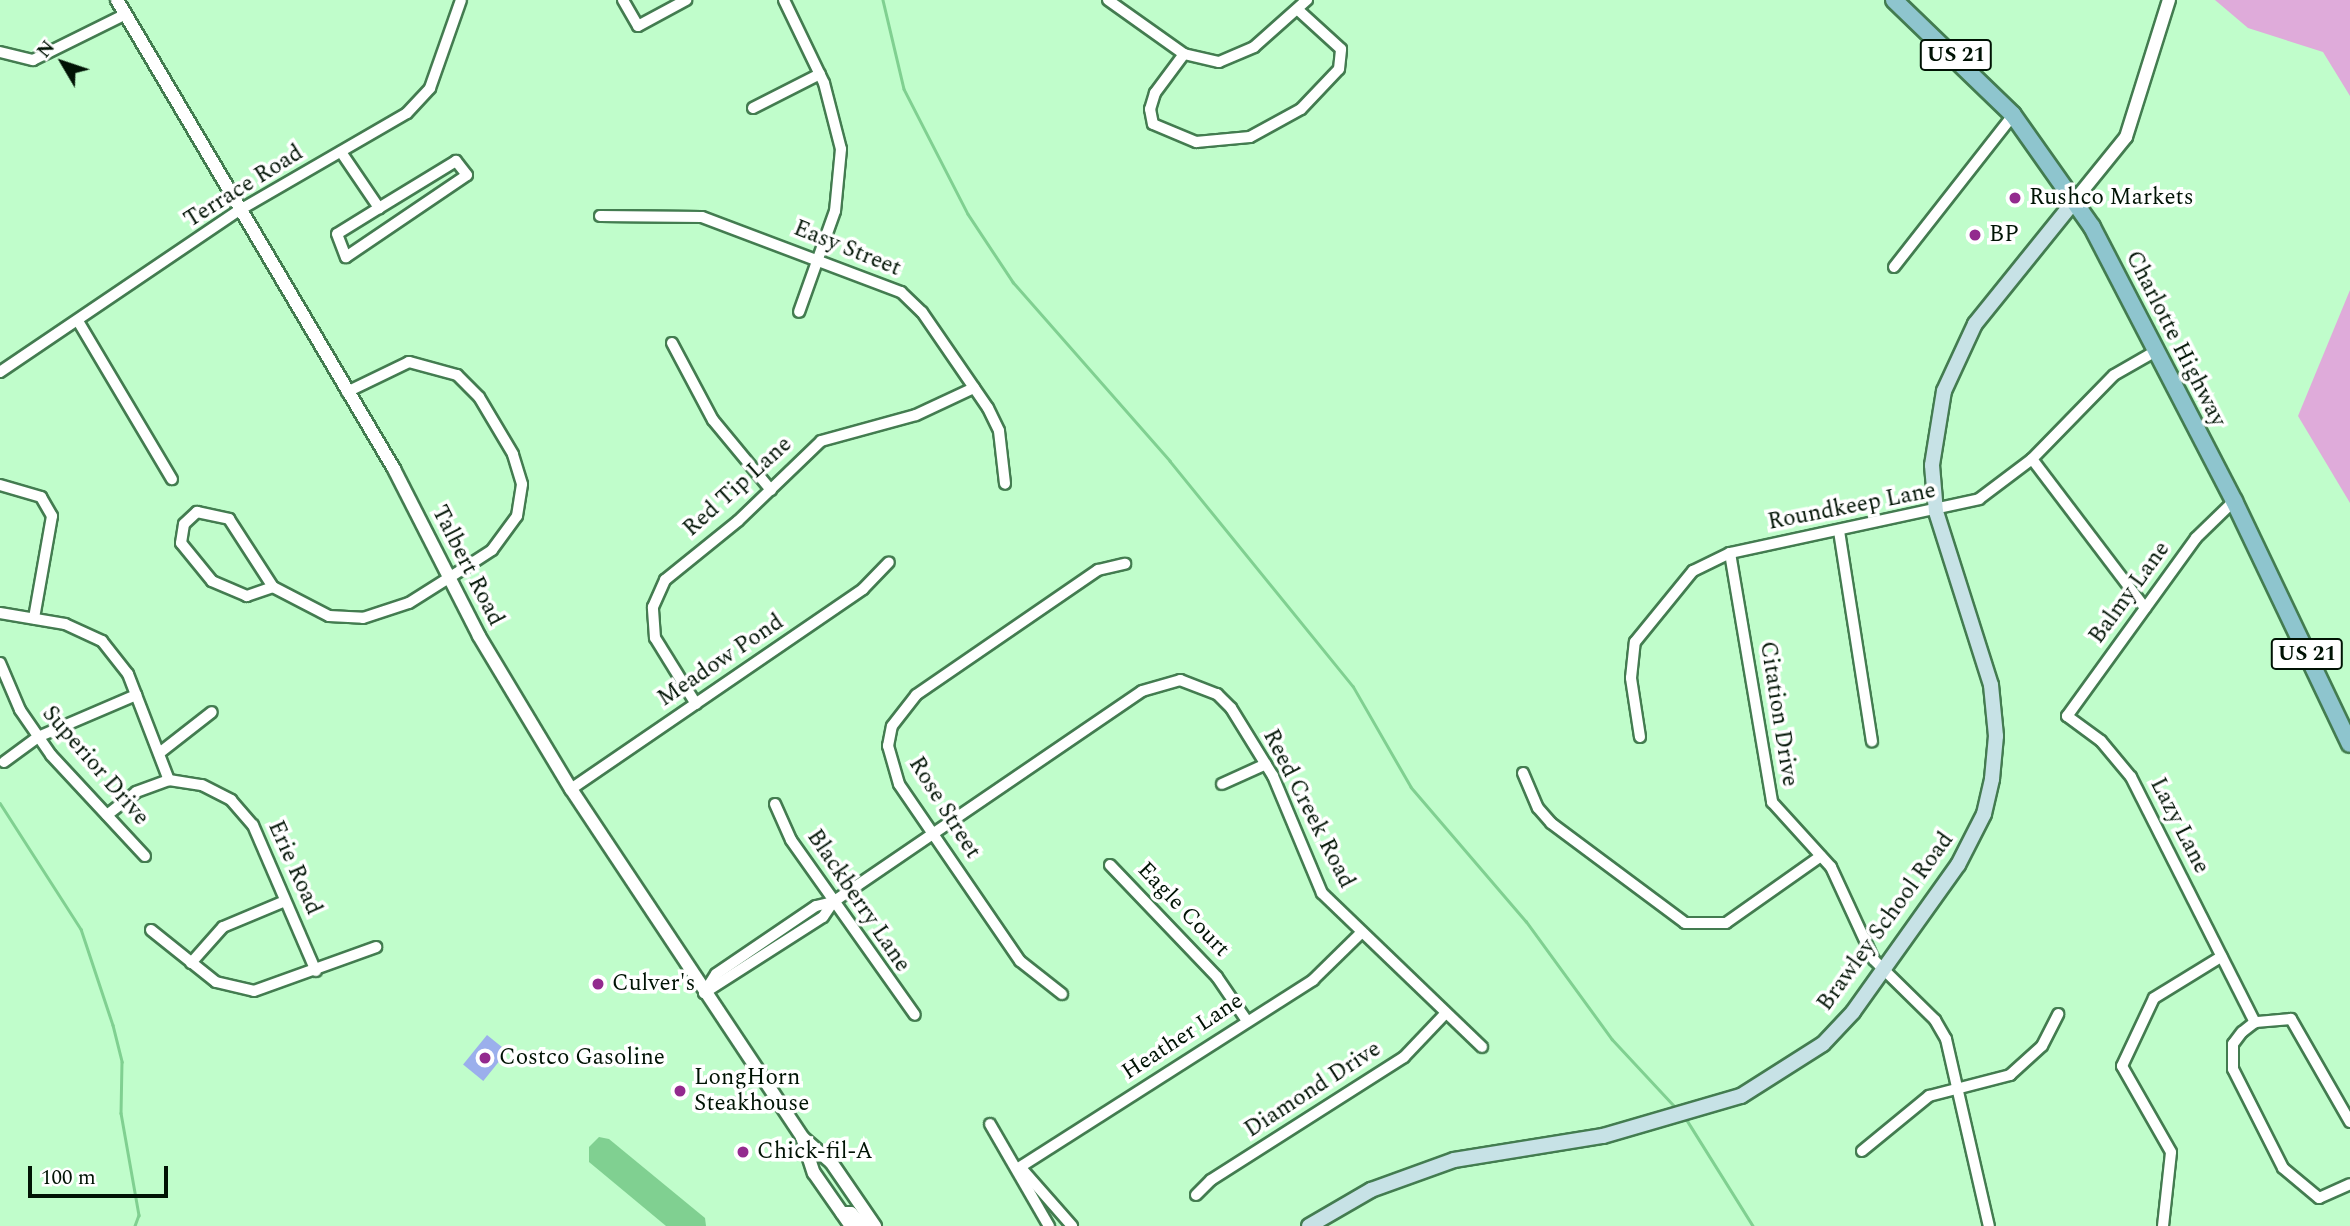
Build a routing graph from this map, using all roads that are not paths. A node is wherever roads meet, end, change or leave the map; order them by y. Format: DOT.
graph roads {
  1 [pos="117,0"];
  2 [pos="461,0"];
  3 [pos="686,0"];
  4 [pos="783,0"];
  5 [pos="1108,0"];
  6 [pos="1307,0"];
  7 [pos="1894,0"];
  8 [pos="2169,0"];
  9 [pos="624,1"];
  10 [pos="1297,9"];
  11 [pos="124,15"];
  12 [pos="0,52"];
  13 [pos="1184,54"];
  14 [pos="820,74"];
  15 [pos="753,108"];
  16 [pos="2013,115"];
  17 [pos="341,152"];
  18 [pos="2075,200"];
  19 [pos="379,208"];
  20 [pos="238,211"];
  21 [pos="600,216"];
  22 [pos="818,259"];
  23 [pos="1894,267"];
  24 [pos="799,312"];
  25 [pos="78,321"];
  26 [pos="672,343"];
  27 [pos="2156,351"];
  28 [pos="0,372"];
  29 [pos="974,388"];
  30 [pos="347,392"];
  31 [pos="2032,459"];
  32 [pos="172,479"];
  33 [pos="1005,484"];
  34 [pos="0,485"];
  35 [pos="771,490"];
  36 [pos="2234,501"];
  37 [pos="1936,512"];
  38 [pos="1839,531"];
  39 [pos="1730,553"];
  40 [pos="889,562"];
  41 [pos="1125,564"];
  42 [pos="448,578"];
  43 [pos="273,587"];
  44 [pos="2145,608"];
  45 [pos="0,613"];
  46 [pos="34,618"];
  47 [pos="0,663"];
  48 [pos="136,695"];
  49 [pos="696,704"];
  50 [pos="212,712"];
  51 [pos="2067,716"];
  52 [pos="38,737"];
  53 [pos="1640,737"];
  54 [pos="1872,741"];
  55 [pos="2350,744"];
  56 [pos="162,751"];
  57 [pos="4,762"];
  58 [pos="1266,764"];
  59 [pos="1523,773"];
  60 [pos="169,780"];
  61 [pos="1222,784"];
  62 [pos="571,789"];
  63 [pos="775,804"];
  64 [pos="107,815"];
  65 [pos="933,834"];
  66 [pos="145,856"];
  67 [pos="1821,856"];
  68 [pos="1111,865"];
  69 [pos="285,901"];
  70 [pos="834,902"];
  71 [pos="151,930"];
  72 [pos="1361,933"];
  73 [pos="376,947"];
  74 [pos="2221,957"];
  75 [pos="191,964"];
  76 [pos="316,971"];
  77 [pos="1883,971"];
  78 [pos="704,993"];
  79 [pos="1062,995"];
  80 [pos="1445,1014"];
  81 [pos="2058,1014"];
  82 [pos="915,1015"];
  83 [pos="1247,1021"];
  84 [pos="2255,1022"];
  85 [pos="1482,1047"];
  86 [pos="1959,1089"];
  87 [pos="2350,1122"];
  88 [pos="990,1124"];
  89 [pos="802,1137"];
  90 [pos="1862,1151"];
  91 [pos="1020,1167"];
  92 [pos="2350,1184"];
  93 [pos="1196,1195"];
  94 [pos="842,1213"];
  95 [pos="850,1226"];
  96 [pos="863,1226"];
  97 [pos="875,1226"];
  98 [pos="1049,1226"];
  99 [pos="1072,1226"];
  100 [pos="1309,1226"];
  101 [pos="1989,1226"];
  102 [pos="2163,1226"];
  1 -- 11 [label="street, Talbert Road"];
  2 -- 17 [label="street, Terrace Road"];
  3 -- 9 [label="street"];
  4 -- 14 [label="street"];
  5 -- 13 [label="street"];
  6 -- 10 [label="street"];
  7 -- 16 [label="main road, Charlotte Highway / US 21"];
  8 -- 18 [label="street"];
  10 -- 13 [label="street"];
  10 -- 13 [label="street"];
  11 -- 12 [label="street"];
  11 -- 20 [label="street, Talbert Road"];
  14 -- 15 [label="street"];
  14 -- 22 [label="street"];
  16 -- 18 [label="main road, Charlotte Highway / US 21"];
  16 -- 23 [label="street"];
  17 -- 19 [label="street"];
  17 -- 20 [label="street, Terrace Road"];
  18 -- 27 [label="main road, Charlotte Highway / US 21"];
  18 -- 37 [label="main road, Brawley School Road"];
  19 -- 19 [label="street"];
  20 -- 25 [label="street, Terrace Road"];
  20 -- 30 [label="street, Talbert Road"];
  21 -- 22 [label="street, Easy Street"];
  22 -- 24 [label="street"];
  22 -- 29 [label="street, Easy Street"];
  25 -- 28 [label="street, Terrace Road"];
  25 -- 32 [label="street"];
  26 -- 35 [label="street"];
  27 -- 31 [label="street, Roundkeep Lane"];
  27 -- 36 [label="main road, Charlotte Highway / US 21"];
  29 -- 33 [label="street, Easy Street"];
  29 -- 35 [label="street, Red Tip Lane"];
  30 -- 42 [label="street, Talbert Road"];
  30 -- 42 [label="street"];
  31 -- 37 [label="street, Roundkeep Lane"];
  31 -- 44 [label="street"];
  34 -- 46 [label="street"];
  35 -- 49 [label="street, Red Tip Lane"];
  36 -- 44 [label="street, Balmy Lane"];
  36 -- 55 [label="main road, Charlotte Highway / US 21"];
  37 -- 38 [label="street, Roundkeep Lane"];
  37 -- 77 [label="main road, Brawley School Road"];
  38 -- 39 [label="street, Roundkeep Lane"];
  38 -- 54 [label="street"];
  39 -- 53 [label="street, Roundkeep Lane"];
  39 -- 67 [label="street, Citation Drive"];
  40 -- 49 [label="street, Meadow Pond"];
  41 -- 65 [label="street, Rose Street"];
  42 -- 43 [label="street"];
  42 -- 62 [label="street, Talbert Road"];
  43 -- 43 [label="street"];
  44 -- 51 [label="street, Balmy Lane"];
  45 -- 46 [label="street"];
  46 -- 48 [label="street"];
  47 -- 52 [label="street, Superior Drive"];
  48 -- 52 [label="street"];
  48 -- 56 [label="street"];
  49 -- 62 [label="street, Meadow Pond"];
  50 -- 56 [label="street"];
  51 -- 74 [label="street, Lazy Lane"];
  52 -- 57 [label="street"];
  52 -- 64 [label="street, Superior Drive"];
  56 -- 60 [label="street"];
  58 -- 61 [label="street"];
  58 -- 65 [label="street, Reed Creek Road"];
  58 -- 72 [label="street, Reed Creek Road"];
  59 -- 67 [label="street"];
  60 -- 64 [label="street"];
  60 -- 69 [label="street, Erie Road"];
  62 -- 78 [label="street, Talbert Road"];
  63 -- 70 [label="street, Blackberry Lane"];
  64 -- 66 [label="street, Superior Drive"];
  65 -- 70 [label="street, Reed Creek Road"];
  65 -- 79 [label="street, Rose Street"];
  67 -- 77 [label="street, Citation Drive"];
  68 -- 83 [label="street, Eagle Court"];
  69 -- 75 [label="street"];
  69 -- 76 [label="street, Erie Road"];
  70 -- 78 [label="street, Reed Creek Road"];
  70 -- 82 [label="street, Blackberry Lane"];
  71 -- 75 [label="street"];
  72 -- 80 [label="street, Reed Creek Road"];
  72 -- 83 [label="street, Heather Lane"];
  73 -- 76 [label="street"];
  74 -- 84 [label="street, Lazy Lane"];
  74 -- 102 [label="street"];
  75 -- 76 [label="street"];
  77 -- 86 [label="street, Citation Drive"];
  77 -- 100 [label="main road, Brawley School Road"];
  78 -- 89 [label="street, Talbert Road"];
  80 -- 85 [label="street, Reed Creek Road"];
  80 -- 93 [label="street, Diamond Drive"];
  81 -- 86 [label="street"];
  83 -- 91 [label="street, Heather Lane"];
  84 -- 87 [label="street"];
  84 -- 92 [label="street"];
  86 -- 90 [label="street"];
  86 -- 101 [label="street, Citation Drive"];
  88 -- 91 [label="street"];
  89 -- 94 [label="street, Talbert Road"];
  89 -- 97 [label="street, Talbert Road"];
  91 -- 98 [label="street"];
  91 -- 99 [label="street"];
  94 -- 95 [label="street, Talbert Road"];
  94 -- 96 [label="street"];
}
